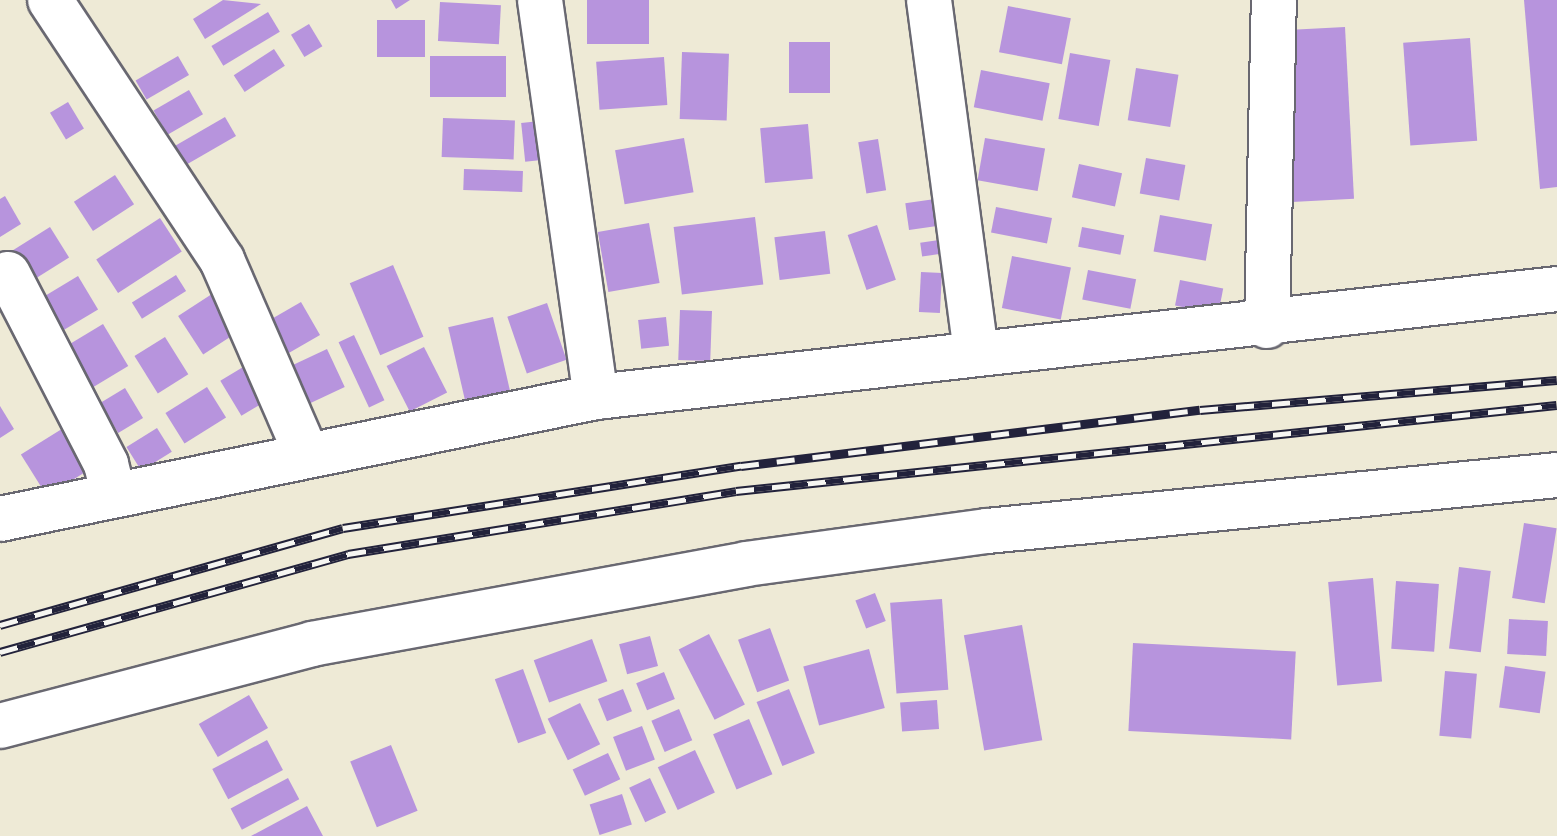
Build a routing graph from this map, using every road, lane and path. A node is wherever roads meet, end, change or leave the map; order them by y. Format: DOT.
graph roads {
  1 [pos="50,0"];
  2 [pos="540,0"];
  3 [pos="929,0"];
  4 [pos="1274,0"];
  5 [pos="8,274"];
  6 [pos="1557,289"];
  7 [pos="1267,326"];
  8 [pos="976,353"];
  9 [pos="596,397"];
  10 [pos="306,453"];
  11 [pos="1557,475"];
  12 [pos="113,492"];
  13 [pos="0,519"];
  14 [pos="0,726"];
  1 -- 10 [label="main road"];
  2 -- 9 [label="main road"];
  3 -- 8 [label="main road"];
  4 -- 7 [label="main road"];
  5 -- 12 [label="main road"];
  6 -- 7 [label="main road"];
  7 -- 8 [label="main road"];
  8 -- 9 [label="main road"];
  9 -- 10 [label="main road"];
  10 -- 12 [label="main road"];
  11 -- 14 [label="main road"];
  12 -- 13 [label="main road"];
}
